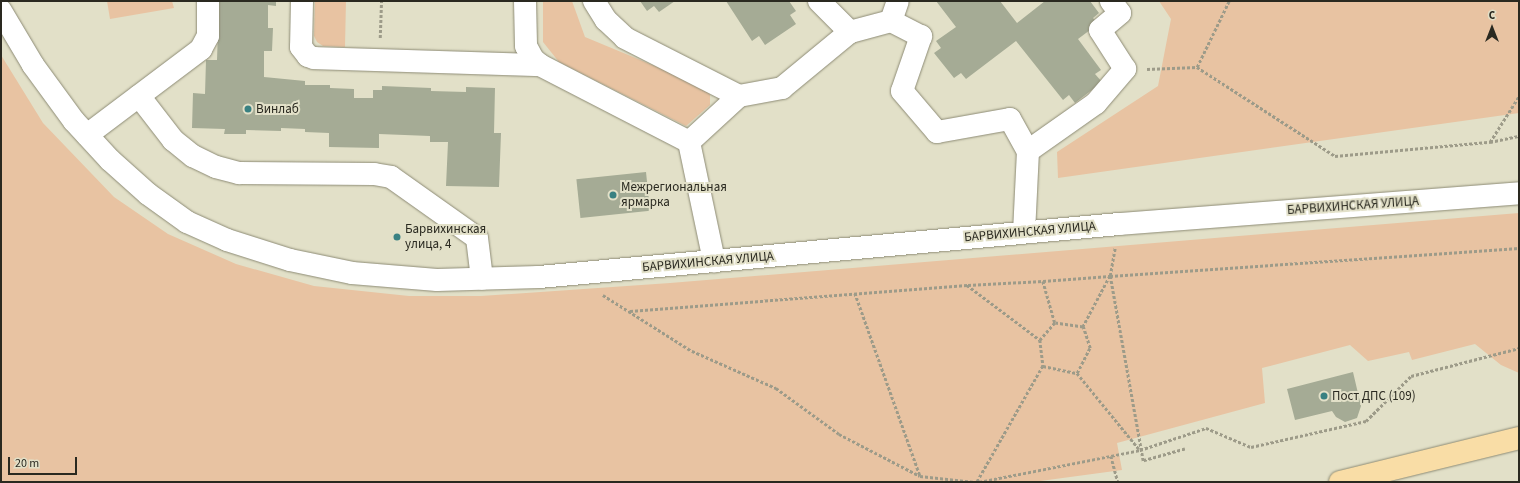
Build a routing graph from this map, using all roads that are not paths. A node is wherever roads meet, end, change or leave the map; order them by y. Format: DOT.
graph roads {
  1 [pos="208,1"];
  2 [pos="302,1"];
  3 [pos="525,1"];
  4 [pos="594,1"];
  5 [pos="819,1"];
  6 [pos="1111,1"];
  7 [pos="1,11"];
  8 [pos="894,11"];
  9 [pos="850,32"];
  10 [pos="540,65"];
  11 [pos="138,96"];
  12 [pos="739,96"];
  13 [pos="87,135"];
  14 [pos="689,142"];
  15 [pos="1028,152"];
  16 [pos="1519,194"];
  17 [pos="1024,232"];
  18 [pos="714,261"];
  19 [pos="482,279"];
  20 [pos="1519,425"];
  21 [pos="1519,438"];
  22 [pos="1412,464"];
  23 [pos="1340,482"];
  1 -- 11 [label="street"];
  2 -- 10 [label="street"];
  3 -- 10 [label="street"];
  4 -- 12 [label="street"];
  5 -- 9 [label="street"];
  6 -- 15 [label="street"];
  7 -- 13 [label="street, БАРВИХИНСКАЯ УЛИЦА"];
  8 -- 9 [label="street"];
  8 -- 15 [label="street"];
  9 -- 12 [label="street"];
  10 -- 14 [label="street"];
  11 -- 13 [label="street"];
  11 -- 19 [label="street"];
  12 -- 14 [label="street"];
  13 -- 19 [label="street, БАРВИХИНСКАЯ УЛИЦА"];
  14 -- 18 [label="street"];
  15 -- 17 [label="street"];
  16 -- 17 [label="street, БАРВИХИНСКАЯ УЛИЦА"];
  17 -- 18 [label="street, БАРВИХИНСКАЯ УЛИЦА"];
  18 -- 19 [label="street, БАРВИХИНСКАЯ УЛИЦА"];
  20 -- 22 [label="main road"];
  21 -- 22 [label="main road"];
  22 -- 23 [label="main road"];
}
